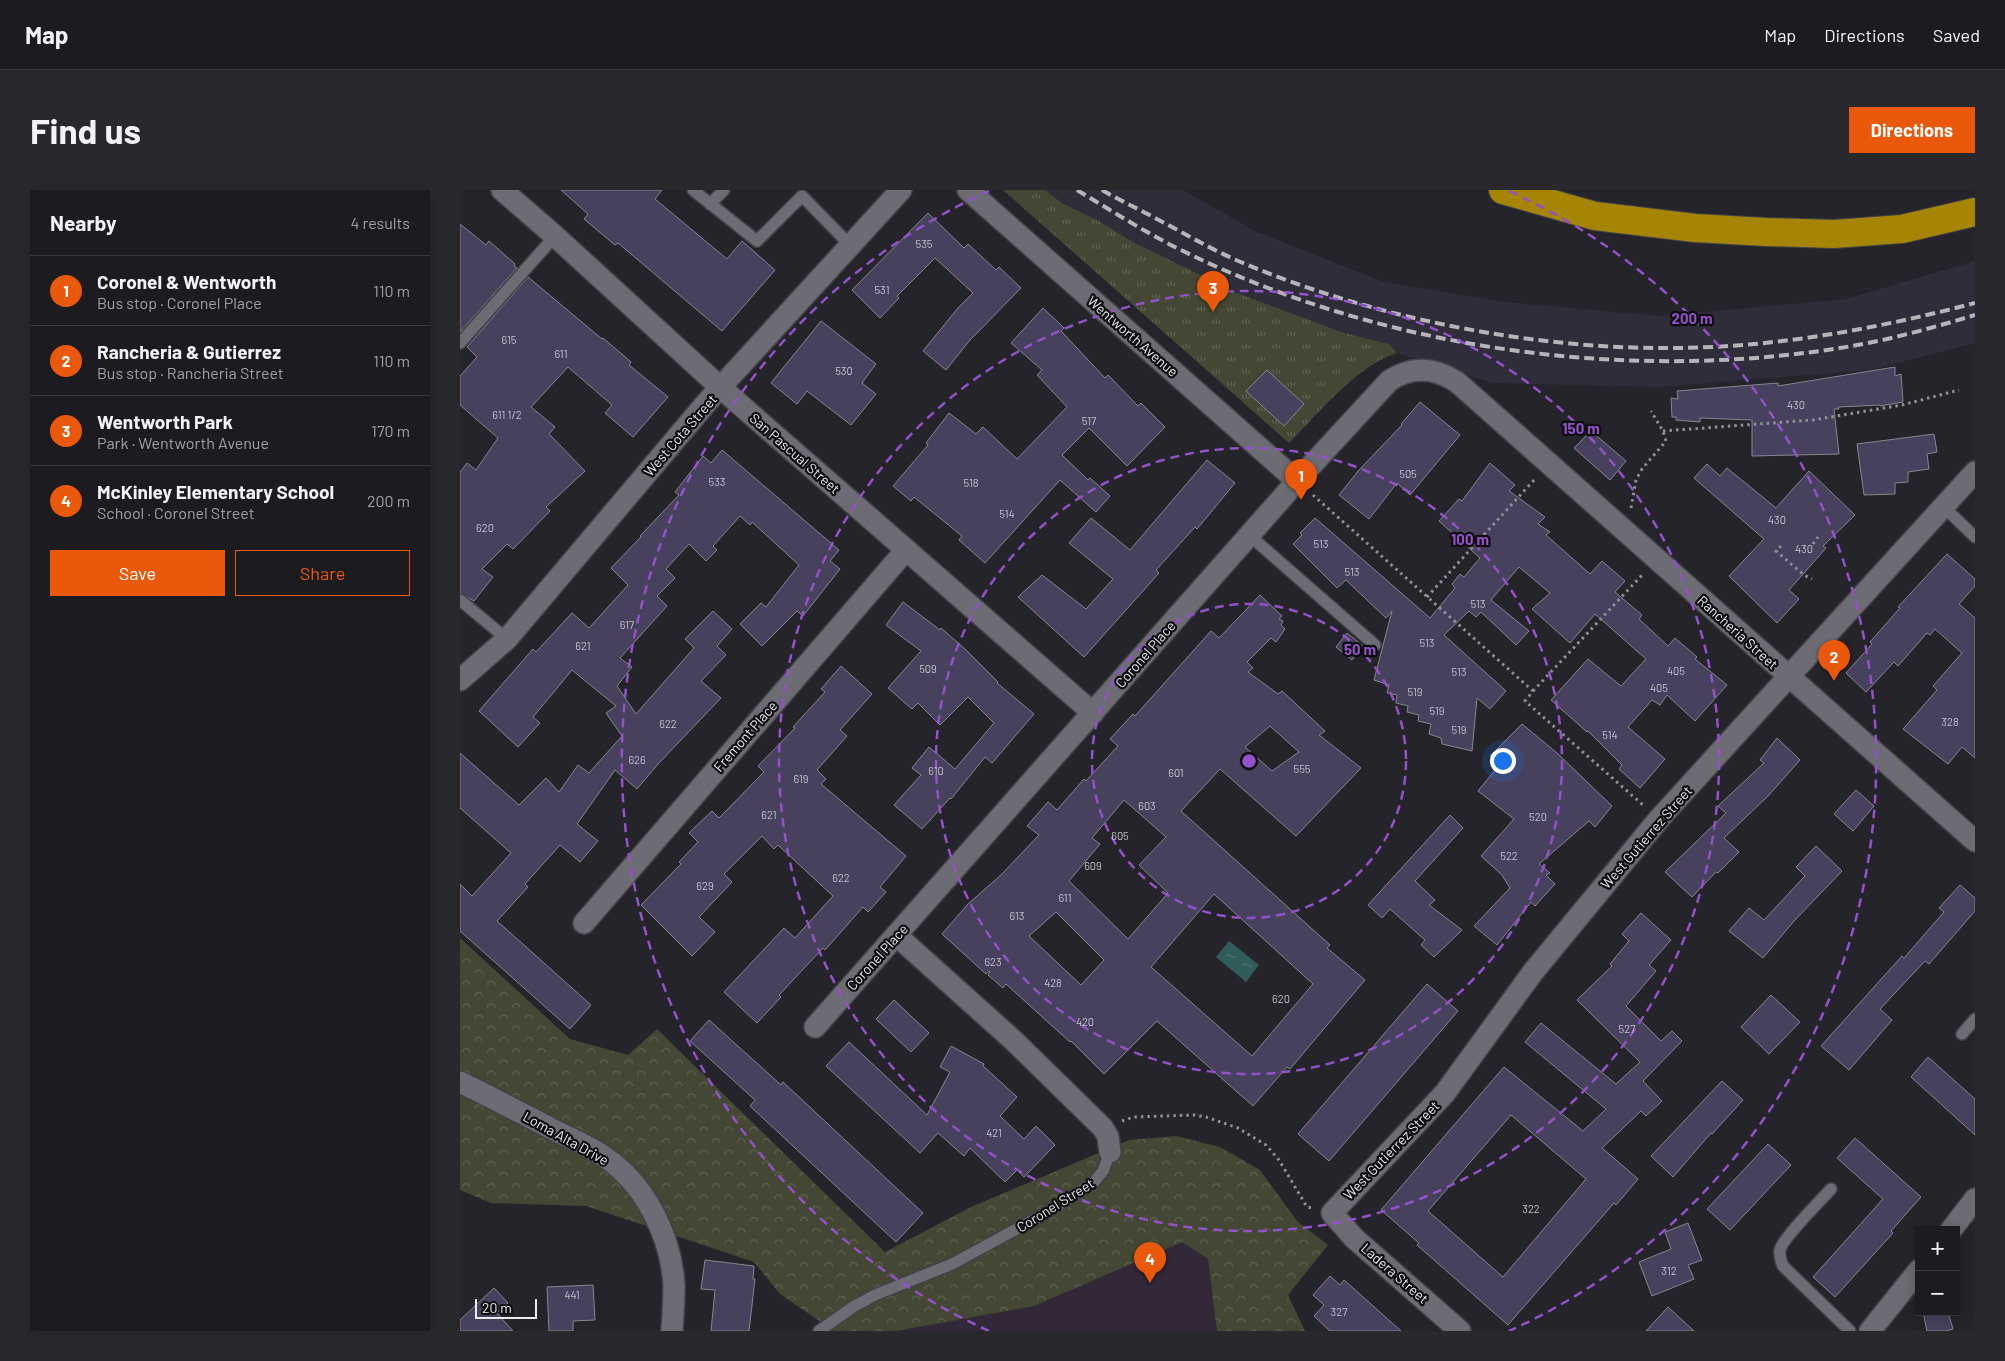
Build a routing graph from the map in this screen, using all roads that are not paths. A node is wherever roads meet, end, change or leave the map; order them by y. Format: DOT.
graph roads {
  1 [pos="502,190"];
  2 [pos="693,190"];
  3 [pos="724,190"];
  4 [pos="901,190"];
  5 [pos="968,190"];
  6 [pos="1504,190"];
  7 [pos="710,204"];
  8 [pos="1975,212"];
  9 [pos="555,236"];
  10 [pos="851,246"];
  11 [pos="460,343"];
  12 [pos="721,388"];
  13 [pos="1501,422"];
  14 [pos="1975,472"];
  15 [pos="1297,481"];
  16 [pos="1944,507"];
  17 [pos="1249,535"];
  18 [pos="1975,537"];
  19 [pos="906,550"];
  20 [pos="460,600"];
  21 [pos="507,639"];
  22 [pos="1375,645"];
  23 [pos="1788,677"];
  24 [pos="460,680"];
  25 [pos="1093,713"];
  26 [pos="1975,841"];
  27 [pos="584,923"];
  28 [pos="896,935"];
  29 [pos="1975,1020"];
  30 [pos="815,1027"];
  31 [pos="1962,1034"];
  32 [pos="460,1082"];
  33 [pos="1110,1152"];
  34 [pos="1831,1189"];
  35 [pos="1975,1199"];
  36 [pos="1332,1213"];
  37 [pos="1954,1226"];
  38 [pos="1918,1271"];
  39 [pos="672,1331"];
  40 [pos="820,1331"];
  41 [pos="1460,1331"];
  42 [pos="1850,1331"];
  43 [pos="1870,1331"];
  1 -- 9 [label="street, San Pascual Street"];
  2 -- 7 [label="lane"];
  3 -- 7 [label="lane"];
  4 -- 10 [label="street, West Cota Street"];
  5 -- 15 [label="street, Wentworth Avenue"];
  6 -- 8 [label="highway"];
  7 -- 10 [label="lane"];
  9 -- 11 [label="lane"];
  9 -- 12 [label="street, San Pascual Street"];
  10 -- 12 [label="street, West Cota Street"];
  12 -- 19 [label="street, San Pascual Street"];
  12 -- 21 [label="street, West Cota Street"];
  13 -- 15 [label="street, Coronel Place"];
  13 -- 23 [label="street, Rancheria Street"];
  14 -- 16 [label="street, West Gutierrez Street"];
  15 -- 17 [label="street, Coronel Place"];
  16 -- 18 [label="lane"];
  16 -- 23 [label="street, West Gutierrez Street"];
  17 -- 22 [label="lane"];
  17 -- 25 [label="street, Coronel Place"];
  19 -- 25 [label="street, San Pascual Street"];
  19 -- 27 [label="street, Fremont Place"];
  20 -- 21 [label="lane"];
  21 -- 24 [label="street, West Cota Street"];
  23 -- 26 [label="street, Rancheria Street"];
  23 -- 36 [label="street, West Gutierrez Street"];
  25 -- 28 [label="street, Coronel Place"];
  28 -- 30 [label="street, Coronel Place"];
  28 -- 33 [label="street, Coronel Street"];
  29 -- 31 [label="lane"];
  32 -- 39 [label="street, Loma Alta Drive"];
  33 -- 40 [label="lane, Coronel Street"];
  34 -- 42 [label="lane"];
  35 -- 37 [label="street"];
  36 -- 41 [label="street, Ladera Street"];
  38 -- 43 [label="street"];
}
